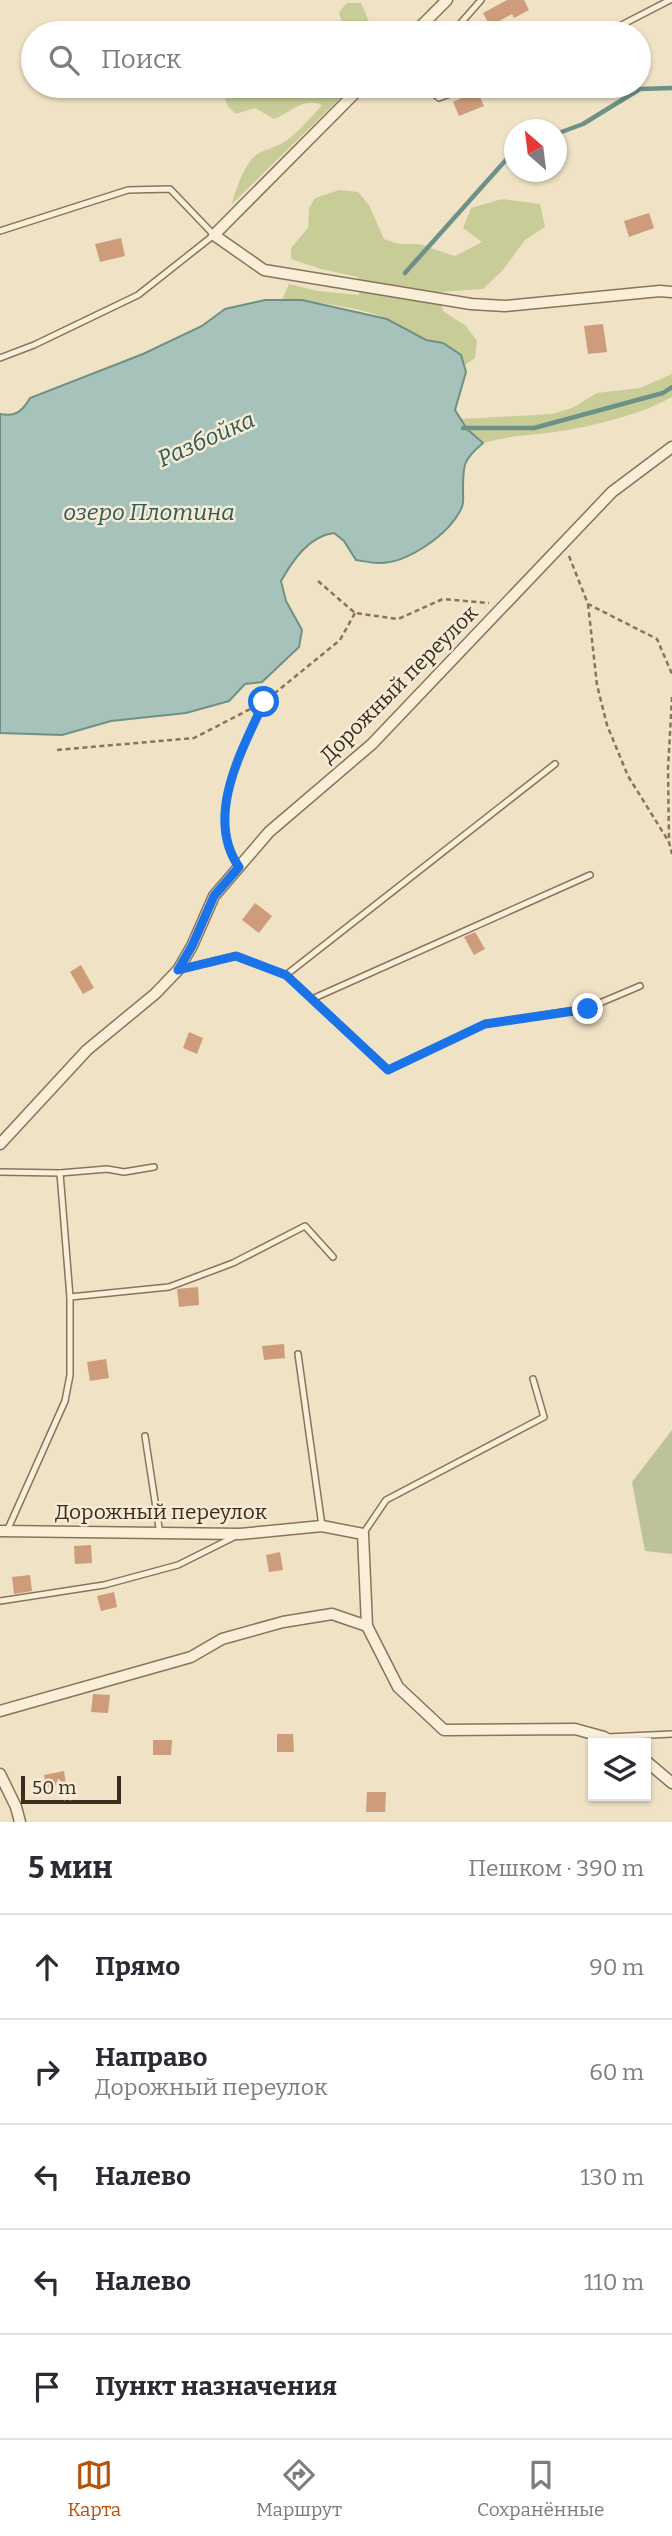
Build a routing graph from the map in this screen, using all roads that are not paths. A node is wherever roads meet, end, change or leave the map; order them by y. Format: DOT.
graph roads {
  1 [pos="447,0"];
  2 [pos="481,0"];
  3 [pos="670,0"];
  4 [pos="426,21"];
  5 [pos="463,21"];
  6 [pos="629,21"];
  7 [pos="350,98"];
  8 [pos="0,231"];
  9 [pos="214,235"];
  10 [pos="672,292"];
  11 [pos="0,358"];
  12 [pos="672,447"];
  13 [pos="555,764"];
  14 [pos="590,875"];
  15 [pos="178,970"];
  16 [pos="286,975"];
  17 [pos="640,986"];
  18 [pos="312,999"];
  19 [pos="0,1144"];
  20 [pos="154,1167"];
  21 [pos="0,1172"];
  22 [pos="60,1173"];
  23 [pos="333,1257"];
  24 [pos="70,1297"];
  25 [pos="298,1354"];
  26 [pos="533,1379"];
  27 [pos="145,1436"];
  28 [pos="322,1526"];
  29 [pos="3,1531"];
  30 [pos="160,1534"];
  31 [pos="240,1534"];
  32 [pos="363,1534"];
  33 [pos="0,1601"];
  34 [pos="368,1626"];
  35 [pos="0,1711"];
  36 [pos="672,1734"];
  37 [pos="604,1737"];
  38 [pos="651,1766"];
  39 [pos="0,1774"];
  40 [pos="672,1783"];
  41 [pos="20,1822"];
  1 -- 4 [label="street"];
  2 -- 5 [label="lane"];
  3 -- 6 [label="lane"];
  7 -- 9 [label="street"];
  8 -- 9 [label="lane"];
  9 -- 10 [label="street"];
  9 -- 11 [label="lane"];
  12 -- 15 [label="street, Дорожный переулок"];
  13 -- 16 [label="lane"];
  14 -- 18 [label="lane"];
  15 -- 16 [label="lane"];
  15 -- 19 [label="street, Дорожный переулок"];
  16 -- 18 [label="lane"];
  17 -- 18 [label="lane"];
  20 -- 22 [label="lane"];
  21 -- 22 [label="lane"];
  22 -- 24 [label="lane"];
  23 -- 24 [label="lane"];
  24 -- 29 [label="lane"];
  25 -- 28 [label="lane"];
  26 -- 32 [label="lane"];
  27 -- 30 [label="lane"];
  28 -- 31 [label="street, Дорожный переулок"];
  28 -- 32 [label="street, Дорожный переулок"];
  29 -- 30 [label="street, Дорожный переулок"];
  30 -- 31 [label="street, Дорожный переулок"];
  31 -- 33 [label="lane"];
  32 -- 34 [label="street"];
  34 -- 35 [label="street"];
  34 -- 37 [label="street"];
  36 -- 37 [label="lane"];
  38 -- 40 [label="street"];
  39 -- 41 [label="street"];
}
